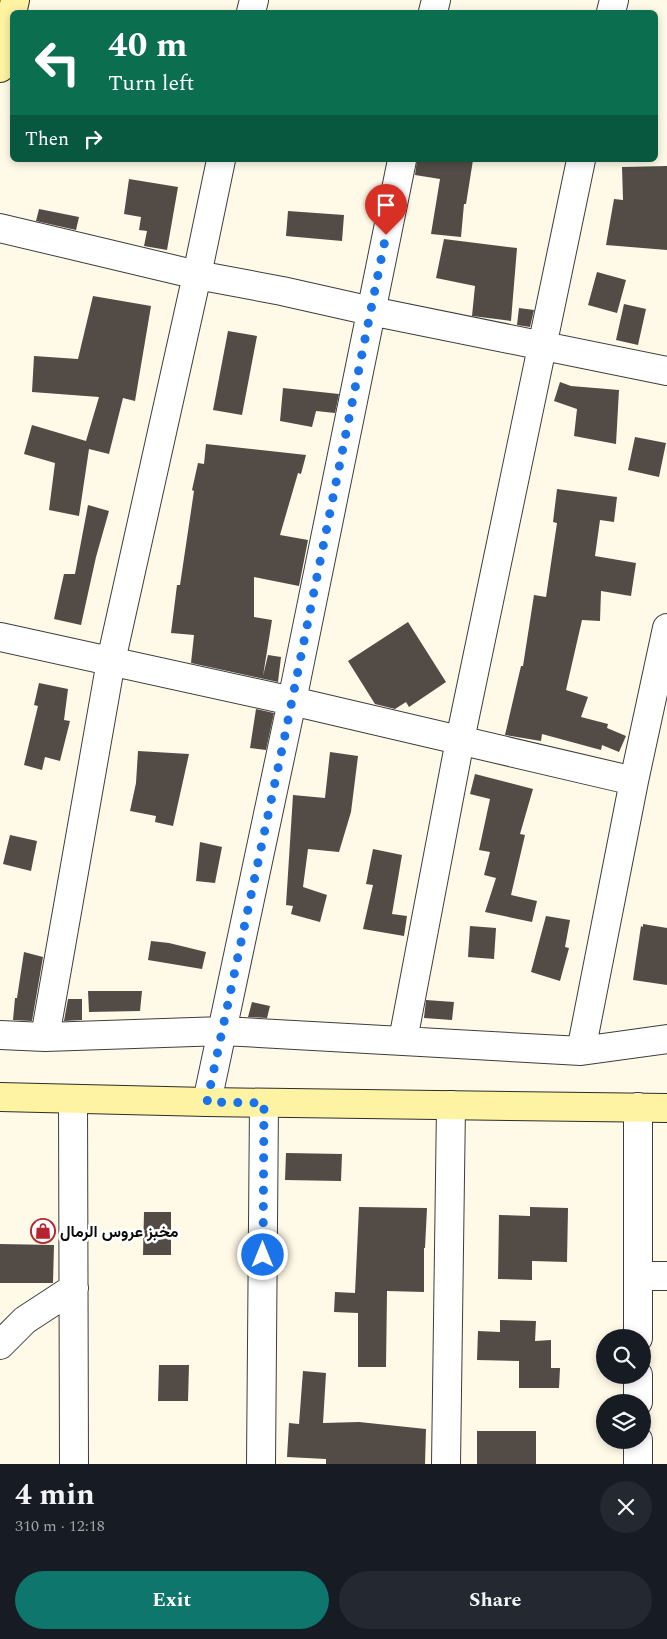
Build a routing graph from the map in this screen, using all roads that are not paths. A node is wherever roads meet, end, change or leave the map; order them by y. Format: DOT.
graph roads {
  1 [pos="10,23"];
  2 [pos="0,68"];
  3 [pos="221,162"];
  4 [pos="402,162"];
  5 [pos="581,162"];
  6 [pos="0,228"];
  7 [pos="197,275"];
  8 [pos="370,310"];
  9 [pos="543,345"];
  10 [pos="667,371"];
  11 [pos="667,628"];
  12 [pos="0,636"];
  13 [pos="111,661"];
  14 [pos="292,701"];
  15 [pos="460,740"];
  16 [pos="634,781"];
  17 [pos="223,1031"];
  18 [pos="0,1035"];
  19 [pos="46,1036"];
  20 [pos="667,1039"];
  21 [pos="403,1040"];
  22 [pos="581,1051"];
  23 [pos="0,1097"];
  24 [pos="73,1099"];
  25 [pos="207,1102"];
  26 [pos="264,1103"];
  27 [pos="451,1105"];
  28 [pos="638,1107"];
  29 [pos="667,1108"];
  30 [pos="638,1276"];
  31 [pos="667,1276"];
  32 [pos="74,1288"];
  33 [pos="638,1329"];
  34 [pos="0,1345"];
  35 [pos="638,1449"];
  36 [pos="74,1464"];
  37 [pos="261,1464"];
  38 [pos="446,1464"];
  39 [pos="638,1464"];
  1 -- 2 [label="street"];
  3 -- 7 [label="street"];
  4 -- 8 [label="street"];
  5 -- 9 [label="street"];
  6 -- 7 [label="street"];
  7 -- 8 [label="street"];
  7 -- 13 [label="street"];
  8 -- 9 [label="street"];
  8 -- 14 [label="street"];
  9 -- 10 [label="street"];
  9 -- 15 [label="street"];
  11 -- 16 [label="street"];
  12 -- 13 [label="street"];
  13 -- 14 [label="street"];
  13 -- 19 [label="street"];
  14 -- 15 [label="street"];
  14 -- 17 [label="street"];
  15 -- 16 [label="street"];
  15 -- 21 [label="street"];
  16 -- 22 [label="street"];
  17 -- 19 [label="street"];
  17 -- 21 [label="street"];
  17 -- 25 [label="street"];
  18 -- 19 [label="street"];
  20 -- 22 [label="street"];
  21 -- 22 [label="street"];
  23 -- 24 [label="street"];
  24 -- 25 [label="street"];
  24 -- 32 [label="street"];
  25 -- 26 [label="street"];
  26 -- 27 [label="street"];
  26 -- 37 [label="street"];
  27 -- 28 [label="street"];
  27 -- 38 [label="street"];
  28 -- 29 [label="street"];
  28 -- 30 [label="street"];
  30 -- 31 [label="street"];
  30 -- 33 [label="street"];
  32 -- 34 [label="street"];
  32 -- 36 [label="street"];
  35 -- 39 [label="street"];
}
